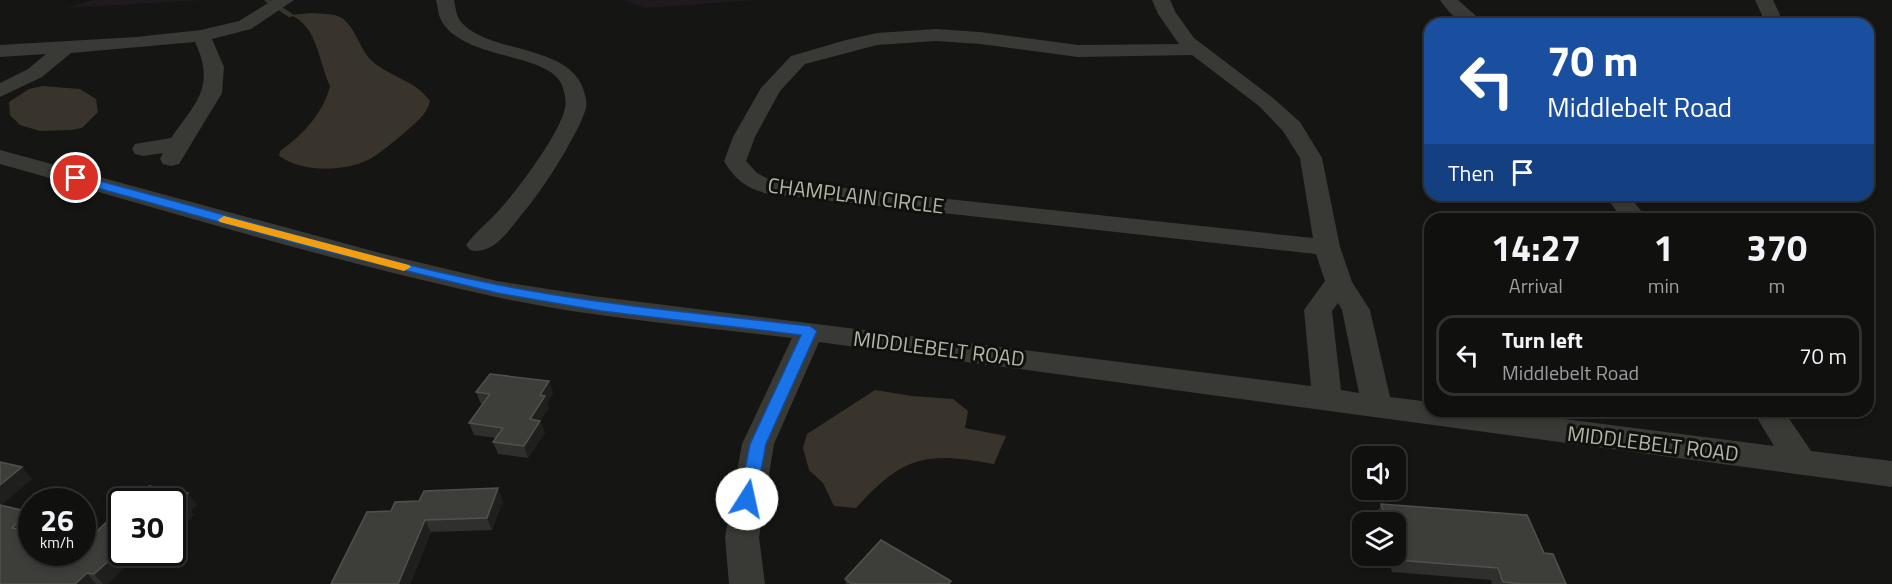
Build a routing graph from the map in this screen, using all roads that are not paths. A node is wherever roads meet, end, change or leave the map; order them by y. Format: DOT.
graph roads {
  1 [pos="285,0"];
  2 [pos="445,0"];
  3 [pos="1161,0"];
  4 [pos="1449,0"];
  5 [pos="1764,0"];
  6 [pos="1468,18"];
  7 [pos="1770,18"];
  8 [pos="201,36"];
  9 [pos="65,48"];
  10 [pos="34,49"];
  11 [pos="1196,49"];
  12 [pos="0,51"];
  13 [pos="0,75"];
  14 [pos="0,91"];
  15 [pos="143,149"];
  16 [pos="0,157"];
  17 [pos="478,245"];
  18 [pos="1327,247"];
  19 [pos="1339,282"];
  20 [pos="810,331"];
  21 [pos="1327,400"];
  22 [pos="1377,407"];
  23 [pos="1424,413"];
  24 [pos="1454,417"];
  25 [pos="1772,417"];
  26 [pos="1801,462"];
  27 [pos="1892,474"];
  28 [pos="747,584"];
  1 -- 8 [label="street"];
  2 -- 17 [label="street"];
  3 -- 11 [label="street"];
  4 -- 6 [label="street"];
  5 -- 7 [label="street"];
  8 -- 9 [label="street"];
  8 -- 15 [label="street"];
  9 -- 10 [label="street"];
  9 -- 14 [label="street"];
  10 -- 12 [label="street"];
  10 -- 13 [label="street"];
  11 -- 18 [label="street"];
  11 -- 18 [label="street, CHAMPLAIN CIRCLE"];
  16 -- 20 [label="street, MIDDLEBELT ROAD"];
  18 -- 19 [label="street"];
  19 -- 21 [label="street"];
  19 -- 22 [label="street"];
  20 -- 21 [label="street, MIDDLEBELT ROAD"];
  20 -- 28 [label="street"];
  21 -- 22 [label="street, MIDDLEBELT ROAD"];
  22 -- 23 [label="street, MIDDLEBELT ROAD"];
  24 -- 26 [label="street, MIDDLEBELT ROAD"];
  25 -- 26 [label="street"];
  26 -- 27 [label="street, MIDDLEBELT ROAD"];
}
